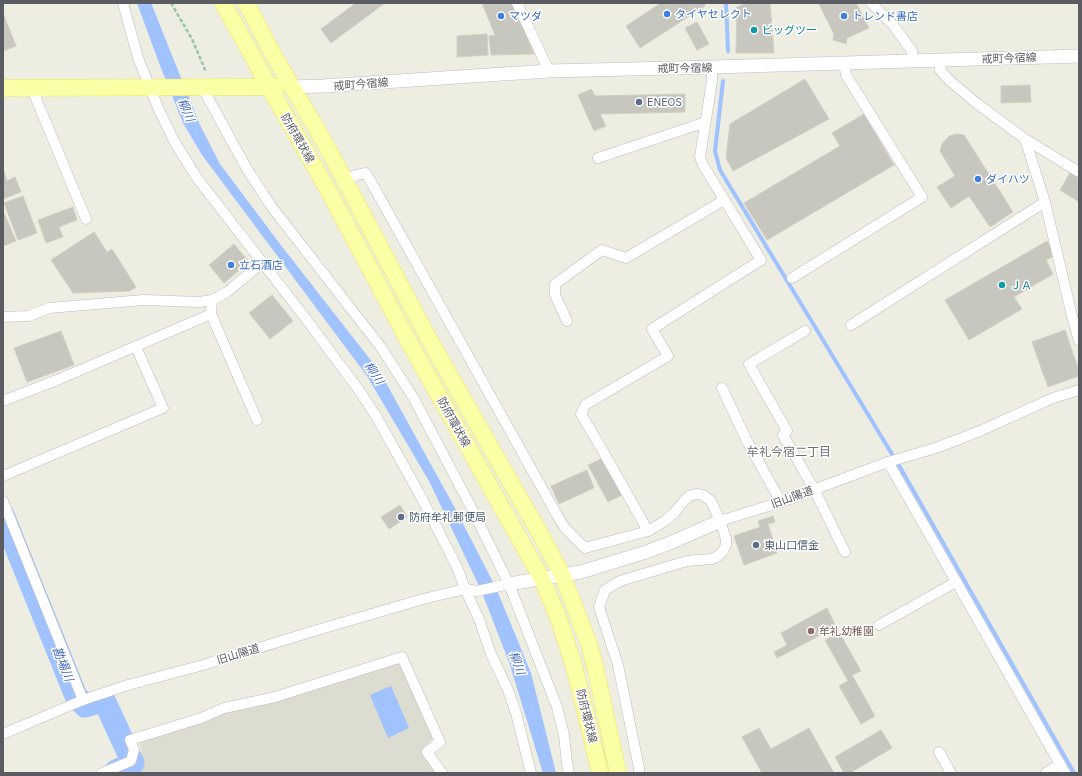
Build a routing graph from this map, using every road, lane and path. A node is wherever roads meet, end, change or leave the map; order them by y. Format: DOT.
graph roads {
  1 [pos="123,3"];
  2 [pos="171,3"];
  3 [pos="223,3"];
  4 [pos="246,3"];
  5 [pos="517,3"];
  6 [pos="871,3"];
  7 [pos="1079,56"];
  8 [pos="941,60"];
  9 [pos="913,61"];
  10 [pos="844,63"];
  11 [pos="712,67"];
  12 [pos="548,70"];
  13 [pos="200,82"];
  14 [pos="268,87"];
  15 [pos="291,87"];
  16 [pos="3,88"];
  17 [pos="155,88"];
  18 [pos="32,89"];
  19 [pos="705,123"];
  20 [pos="1025,139"];
  21 [pos="598,158"];
  22 [pos="1079,172"];
  23 [pos="345,181"];
  24 [pos="724,200"];
  25 [pos="1045,202"];
  26 [pos="86,219"];
  27 [pos="262,263"];
  28 [pos="792,278"];
  29 [pos="212,300"];
  30 [pos="211,314"];
  31 [pos="3,317"];
  32 [pos="567,321"];
  33 [pos="851,325"];
  34 [pos="805,331"];
  35 [pos="1079,341"];
  36 [pos="136,347"];
  37 [pos="722,388"];
  38 [pos="1079,390"];
  39 [pos="3,401"];
  40 [pos="257,420"];
  41 [pos="888,462"];
  42 [pos="3,476"];
  43 [pos="814,489"];
  44 [pos="3,501"];
  45 [pos="781,502"];
  46 [pos="720,521"];
  47 [pos="648,531"];
  48 [pos="845,552"];
  49 [pos="562,575"];
  50 [pos="542,579"];
  51 [pos="956,582"];
  52 [pos="504,585"];
  53 [pos="465,589"];
  54 [pos="879,625"];
  55 [pos="83,700"];
  56 [pos="3,734"];
  57 [pos="939,752"];
  58 [pos="1063,769"];
  59 [pos="102,773"];
  60 [pos="442,773"];
  61 [pos="531,773"];
  62 [pos="569,773"];
  63 [pos="600,773"];
  64 [pos="618,773"];
  65 [pos="639,773"];
  66 [pos="951,773"];
  67 [pos="1046,773"];
  1 -- 17 [label="street"];
  2 -- 13 [label="path"];
  3 -- 14 [label="main road, 防府環状線"];
  4 -- 15 [label="main road, 防府環状線"];
  5 -- 12 [label="street"];
  6 -- 9 [label="street"];
  7 -- 8 [label="street, 戒町今宿線"];
  8 -- 9 [label="street, 戒町今宿線"];
  8 -- 20 [label="street"];
  9 -- 10 [label="street, 戒町今宿線"];
  10 -- 11 [label="street, 戒町今宿線"];
  10 -- 28 [label="street"];
  11 -- 12 [label="street, 戒町今宿線"];
  11 -- 19 [label="street"];
  12 -- 15 [label="street, 戒町今宿線"];
  13 -- 14 [label="main road"];
  13 -- 17 [label="main road"];
  13 -- 52 [label="street"];
  14 -- 15 [label="main road"];
  14 -- 50 [label="main road, 防府環状線"];
  15 -- 23 [label="main road, 防府環状線"];
  16 -- 18 [label="main road"];
  17 -- 18 [label="main road"];
  17 -- 27 [label="street"];
  18 -- 26 [label="street"];
  19 -- 21 [label="street"];
  19 -- 24 [label="street"];
  20 -- 22 [label="street"];
  20 -- 25 [label="street"];
  23 -- 47 [label="street"];
  23 -- 49 [label="main road, 防府環状線"];
  24 -- 32 [label="street"];
  24 -- 47 [label="street"];
  25 -- 33 [label="street"];
  25 -- 35 [label="street"];
  27 -- 29 [label="street"];
  27 -- 53 [label="street"];
  29 -- 30 [label="street"];
  29 -- 31 [label="street"];
  30 -- 36 [label="street"];
  30 -- 40 [label="street"];
  34 -- 43 [label="street"];
  36 -- 39 [label="street"];
  36 -- 42 [label="street"];
  37 -- 45 [label="street"];
  38 -- 41 [label="street, 旧山陽道"];
  41 -- 43 [label="street, 旧山陽道"];
  41 -- 51 [label="street"];
  43 -- 45 [label="street, 旧山陽道"];
  43 -- 48 [label="street"];
  44 -- 55 [label="street"];
  45 -- 46 [label="street, 旧山陽道"];
  46 -- 47 [label="street"];
  46 -- 49 [label="street, 旧山陽道"];
  46 -- 65 [label="street"];
  49 -- 50 [label="street, 旧山陽道"];
  49 -- 64 [label="main road, 防府環状線"];
  50 -- 52 [label="street, 旧山陽道"];
  50 -- 63 [label="main road, 防府環状線"];
  51 -- 54 [label="street"];
  51 -- 58 [label="street"];
  52 -- 53 [label="street, 旧山陽道"];
  52 -- 62 [label="street"];
  53 -- 55 [label="street, 旧山陽道"];
  53 -- 61 [label="street"];
  55 -- 56 [label="street, 旧山陽道"];
  57 -- 66 [label="street"];
  58 -- 67 [label="street"];
  59 -- 60 [label="street"];
}
